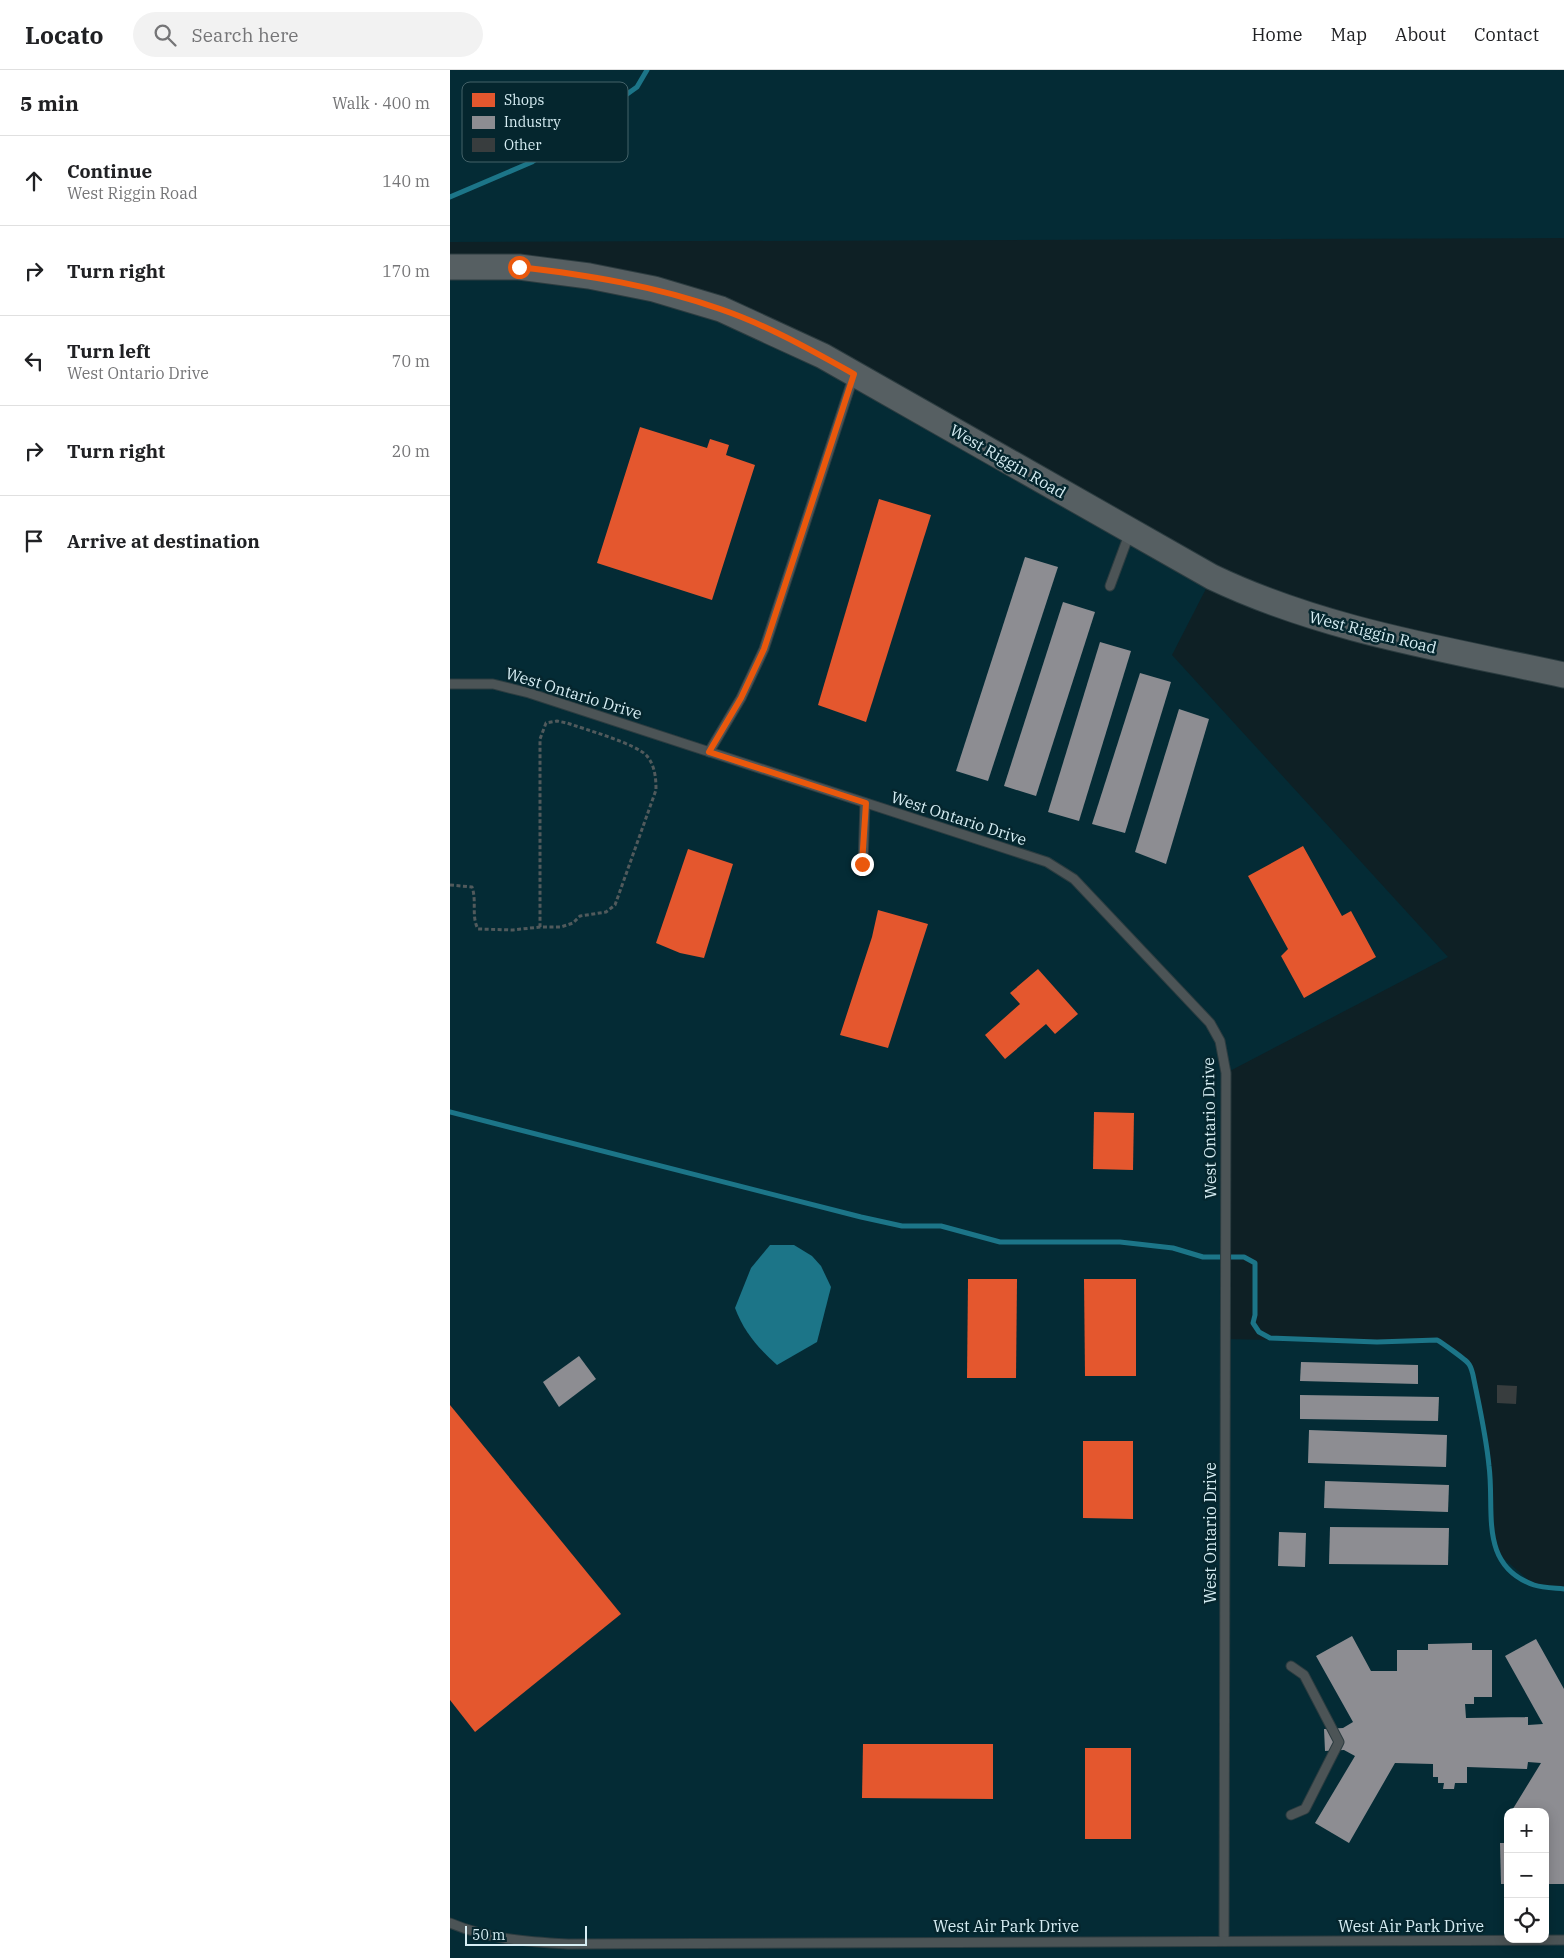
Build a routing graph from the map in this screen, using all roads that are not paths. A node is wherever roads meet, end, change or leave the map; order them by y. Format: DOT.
graph roads {
  1 [pos="450,267"];
  2 [pos="854,374"];
  3 [pos="1131,531"];
  4 [pos="1110,586"];
  5 [pos="1564,675"];
  6 [pos="450,684"];
  7 [pos="709,752"];
  8 [pos="866,803"];
  9 [pos="862,864"];
  10 [pos="1291,1666"];
  11 [pos="1291,1814"];
  12 [pos="450,1923"];
  13 [pos="1564,1940"];
  14 [pos="1224,1941"];
  1 -- 2 [label="street, West Riggin Road"];
  2 -- 3 [label="street, West Riggin Road"];
  2 -- 7 [label="lane"];
  3 -- 4 [label="lane"];
  3 -- 5 [label="street, West Riggin Road"];
  6 -- 7 [label="lane, West Ontario Drive"];
  7 -- 8 [label="lane, West Ontario Drive"];
  8 -- 9 [label="lane"];
  8 -- 14 [label="lane, West Ontario Drive"];
  10 -- 11 [label="lane"];
  12 -- 14 [label="lane, West Air Park Drive"];
  13 -- 14 [label="lane, West Air Park Drive"];
}
